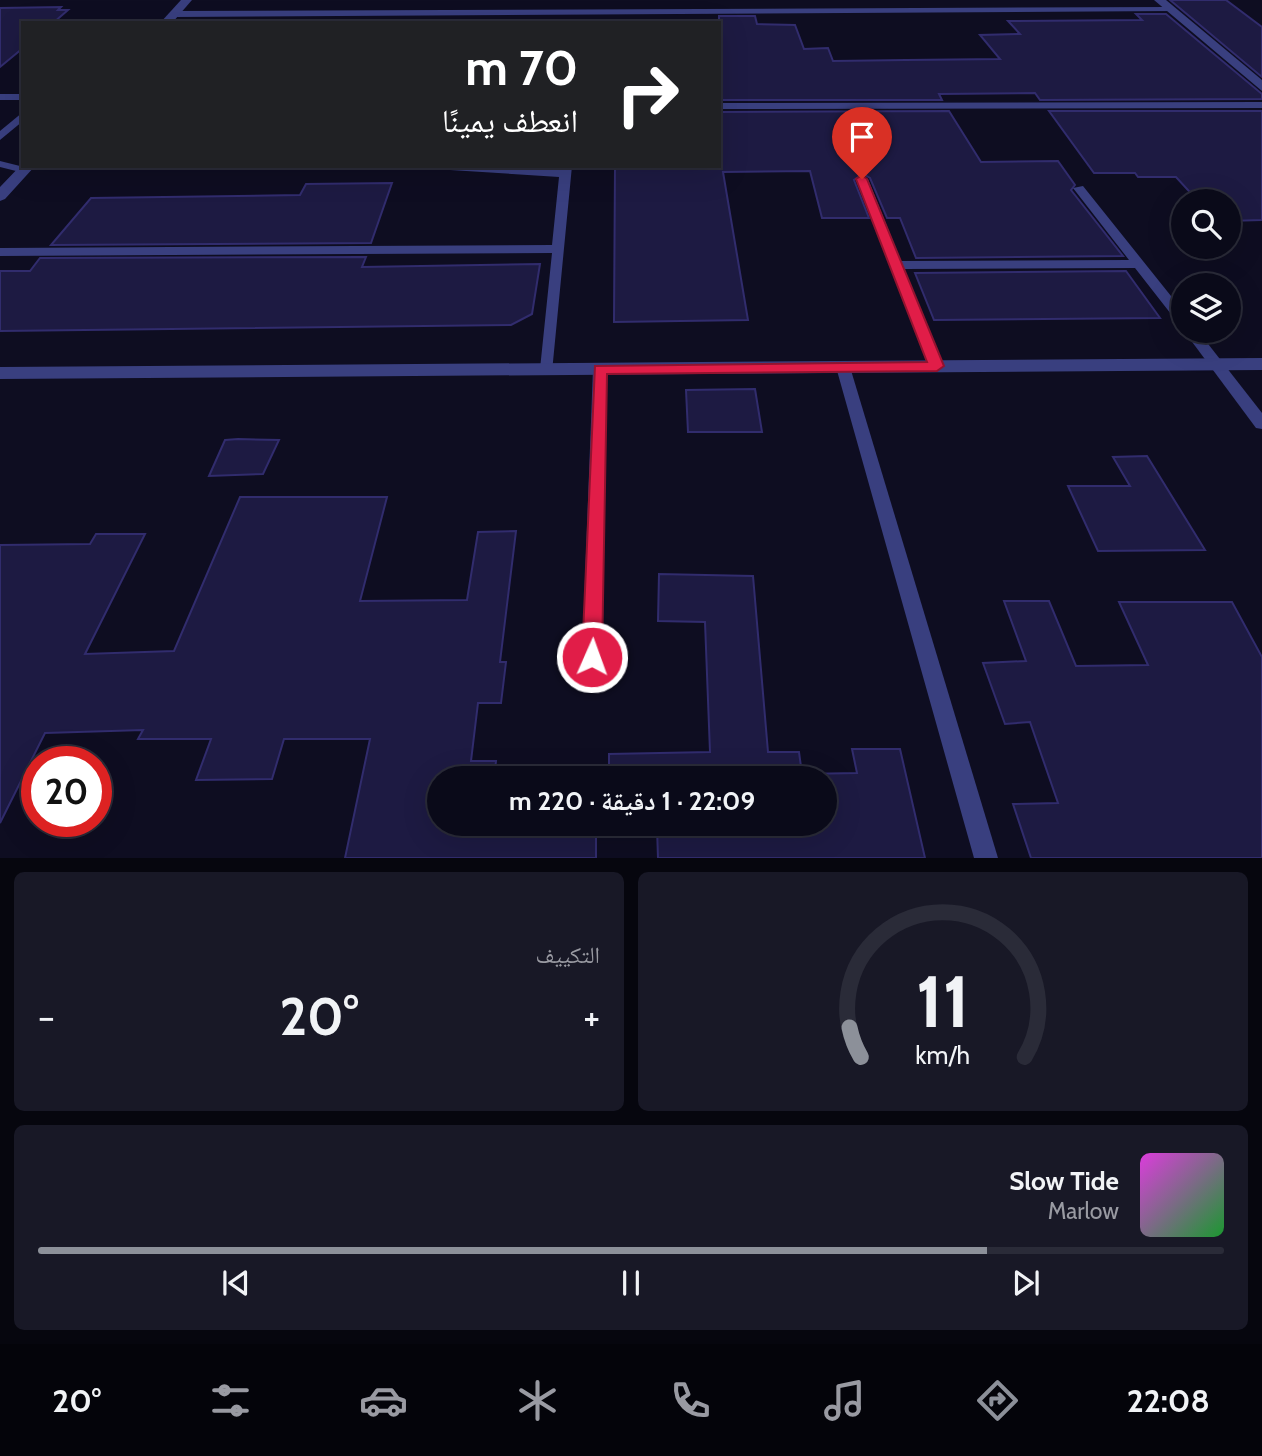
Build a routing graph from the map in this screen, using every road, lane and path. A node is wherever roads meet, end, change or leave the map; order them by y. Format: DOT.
graph roads {
  1 [pos="187,0"];
  2 [pos="415,0"];
  3 [pos="940,0"];
  4 [pos="1159,0"];
  5 [pos="1170,9"];
  6 [pos="947,10"];
  7 [pos="581,12"];
  8 [pos="285,13"];
  9 [pos="409,13"];
  10 [pos="170,18"];
  11 [pos="279,21"];
  12 [pos="580,21"];
  13 [pos="1262,87"];
  14 [pos="0,97"];
  15 [pos="21,97"];
  16 [pos="1262,105"];
  17 [pos="721,106"];
  18 [pos="21,117"];
  19 [pos="0,137"];
  20 [pos="0,164"];
  21 [pos="21,167"];
  22 [pos="26,168"];
  23 [pos="500,168"];
  24 [pos="566,170"];
  25 [pos="862,179"];
  26 [pos="1079,188"];
  27 [pos="0,196"];
  28 [pos="558,249"];
  29 [pos="0,252"];
  30 [pos="1139,264"];
  31 [pos="896,265"];
  32 [pos="1171,305"];
  33 [pos="1201,343"];
  34 [pos="1218,364"];
  35 [pos="1262,364"];
  36 [pos="937,366"];
  37 [pos="843,367"];
  38 [pos="547,369"];
  39 [pos="600,369"];
  40 [pos="0,373"];
  41 [pos="1262,424"];
  42 [pos="592,657"];
  43 [pos="986,858"];
  1 -- 10 [label="street"];
  2 -- 9 [label="lane"];
  3 -- 6 [label="lane"];
  4 -- 5 [label="street"];
  5 -- 6 [label="lane"];
  5 -- 13 [label="street"];
  6 -- 7 [label="lane"];
  7 -- 9 [label="lane"];
  7 -- 12 [label="lane"];
  8 -- 9 [label="lane"];
  8 -- 10 [label="lane"];
  8 -- 11 [label="lane"];
  14 -- 15 [label="lane"];
  16 -- 17 [label="lane"];
  18 -- 19 [label="lane"];
  20 -- 21 [label="lane"];
  22 -- 27 [label="street"];
  23 -- 24 [label="lane"];
  24 -- 28 [label="lane"];
  25 -- 31 [label="lane"];
  26 -- 30 [label="lane"];
  28 -- 29 [label="lane"];
  28 -- 38 [label="lane"];
  30 -- 31 [label="lane"];
  30 -- 32 [label="lane"];
  31 -- 36 [label="lane"];
  33 -- 34 [label="lane"];
  34 -- 35 [label="street"];
  34 -- 36 [label="street"];
  34 -- 41 [label="lane"];
  36 -- 37 [label="street"];
  37 -- 39 [label="street"];
  37 -- 43 [label="lane"];
  38 -- 39 [label="street"];
  38 -- 40 [label="street"];
  39 -- 42 [label="lane"];
}
